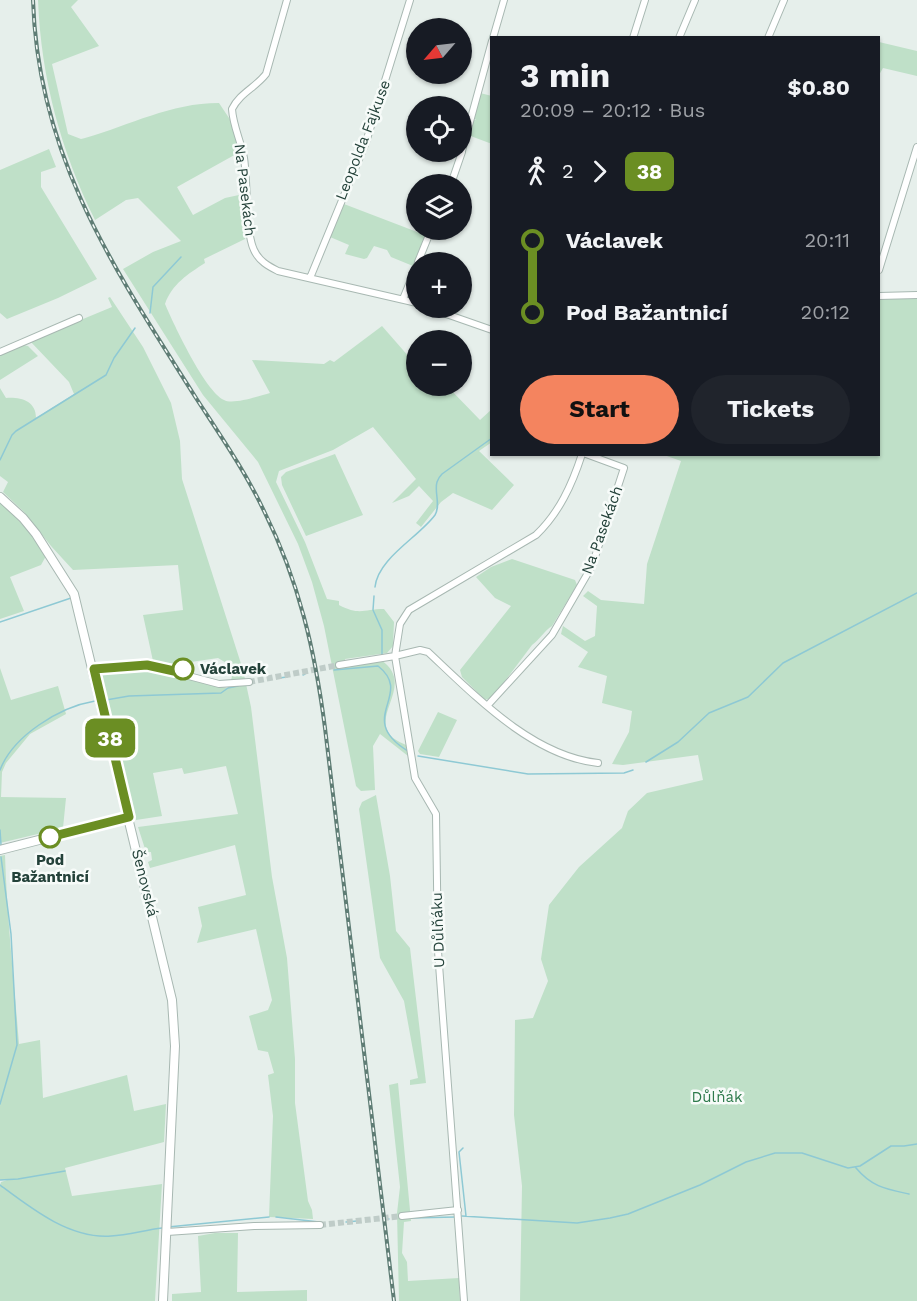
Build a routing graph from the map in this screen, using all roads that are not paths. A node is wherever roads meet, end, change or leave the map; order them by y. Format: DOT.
graph roads {
  1 [pos="287,0"];
  2 [pos="410,0"];
  3 [pos="504,0"];
  4 [pos="645,0"];
  5 [pos="695,0"];
  6 [pos="784,0"];
  7 [pos="494,36"];
  8 [pos="634,36"];
  9 [pos="680,36"];
  10 [pos="769,36"];
  11 [pos="490,50"];
  12 [pos="472,115"];
  13 [pos="917,147"];
  14 [pos="880,267"];
  15 [pos="310,279"];
  16 [pos="406,292"];
  17 [pos="917,294"];
  18 [pos="880,296"];
  19 [pos="403,299"];
  20 [pos="406,300"];
  21 [pos="79,318"];
  22 [pos="458,318"];
  23 [pos="490,329"];
  24 [pos="0,352"];
  25 [pos="581,456"];
  26 [pos="591,456"];
  27 [pos="0,497"];
  28 [pos="395,656"];
  29 [pos="339,665"];
  30 [pos="94,669"];
  31 [pos="249,682"];
  32 [pos="487,706"];
  33 [pos="598,763"];
  34 [pos="129,817"];
  35 [pos="0,850"];
  36 [pos="458,1209"];
  37 [pos="402,1216"];
  38 [pos="320,1225"];
  39 [pos="167,1232"];
  40 [pos="163,1301"];
  41 [pos="464,1301"];
  1 -- 15 [label="street, Na Pasekách"];
  2 -- 15 [label="street, Leopolda Fajkuse"];
  3 -- 7 [label="street"];
  4 -- 8 [label="street"];
  5 -- 9 [label="street"];
  6 -- 10 [label="street"];
  11 -- 12 [label="street"];
  13 -- 14 [label="street"];
  15 -- 19 [label="street, Na Pasekách"];
  16 -- 19 [label="street"];
  17 -- 18 [label="street"];
  19 -- 20 [label="street, Na Pasekách"];
  21 -- 24 [label="street"];
  22 -- 23 [label="street"];
  25 -- 28 [label="street"];
  26 -- 32 [label="street, Na Pasekách"];
  27 -- 30 [label="street, Šenovská"];
  28 -- 29 [label="street"];
  28 -- 32 [label="street"];
  28 -- 36 [label="street, U Důlňáku"];
  30 -- 31 [label="street"];
  30 -- 34 [label="street, Šenovská"];
  32 -- 33 [label="street"];
  34 -- 35 [label="street"];
  34 -- 39 [label="street, Šenovská"];
  36 -- 37 [label="street"];
  36 -- 41 [label="street, U Důlňáku"];
  38 -- 39 [label="street"];
  39 -- 40 [label="street, Šenovská"];
}
